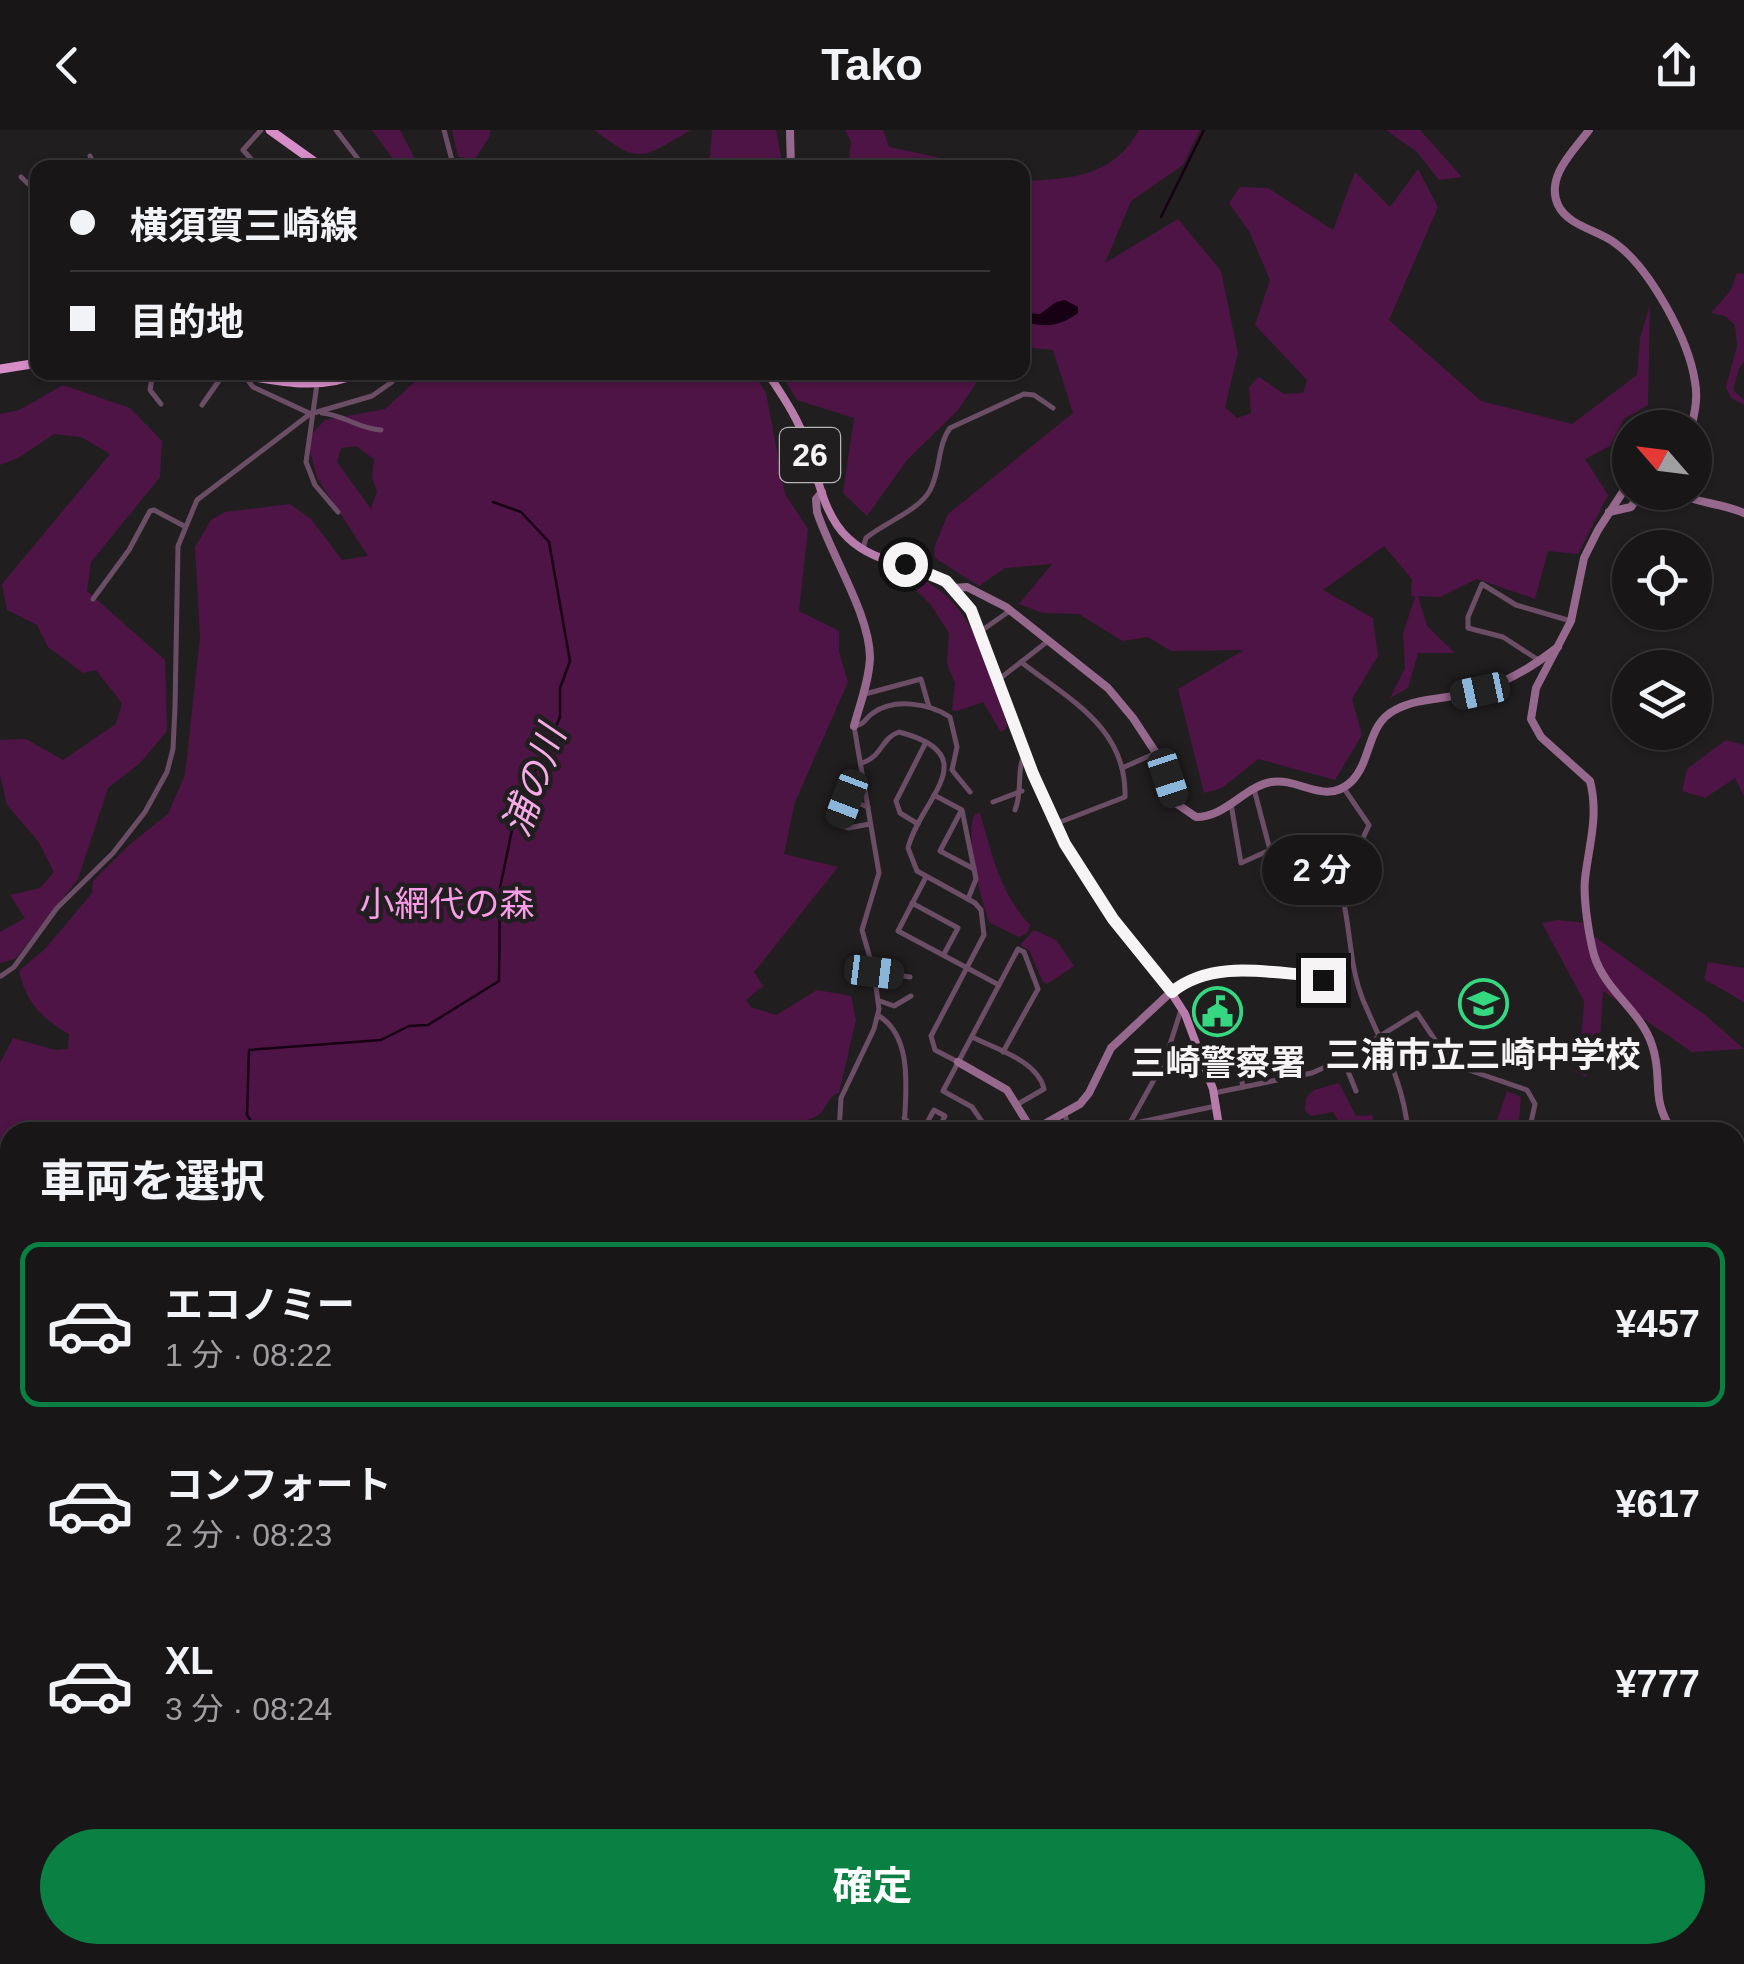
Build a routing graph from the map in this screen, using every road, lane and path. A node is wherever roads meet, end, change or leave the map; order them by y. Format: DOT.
graph roads {
  1 [pos="260,130"];
  2 [pos="270,130"];
  3 [pos="336,130"];
  4 [pos="444,130"];
  5 [pos="790,130"];
  6 [pos="1589,130"];
  7 [pos="90,156"];
  8 [pos="92,160"];
  9 [pos="252,160"];
  10 [pos="312,160"];
  11 [pos="357,160"];
  12 [pos="452,160"];
  13 [pos="792,160"];
  14 [pos="21,178"];
  15 [pos="30,186"];
  16 [pos="30,364"];
  17 [pos="0,369"];
  18 [pos="152,380"];
  19 [pos="220,380"];
  20 [pos="248,380"];
  21 [pos="284,380"];
  22 [pos="317,380"];
  23 [pos="343,380"];
  24 [pos="773,380"];
  25 [pos="392,382"];
  26 [pos="316,384"];
  27 [pos="161,404"];
  28 [pos="202,406"];
  29 [pos="1053,408"];
  30 [pos="1694,410"];
  31 [pos="312,414"];
  32 [pos="381,430"];
  33 [pos="822,492"];
  34 [pos="1712,503"];
  35 [pos="1612,509"];
  36 [pos="1618,510"];
  37 [pos="338,512"];
  38 [pos="1610,512"];
  39 [pos="1744,513"];
  40 [pos="184,526"];
  41 [pos="863,548"];
  42 [pos="954,588"];
  43 [pos="93,599"];
  44 [pos="1011,610"];
  45 [pos="1571,621"];
  46 [pos="981,631"];
  47 [pos="1048,641"];
  48 [pos="1558,647"];
  49 [pos="1540,661"];
  50 [pos="1021,662"];
  51 [pos="998,680"];
  52 [pos="863,694"];
  53 [pos="929,707"];
  54 [pos="854,726"];
  55 [pos="924,744"];
  56 [pos="1156,753"];
  57 [pos="1026,754"];
  58 [pos="862,763"];
  59 [pos="1122,768"];
  60 [pos="1342,787"];
  61 [pos="1254,789"];
  62 [pos="1022,791"];
  63 [pos="970,792"];
  64 [pos="934,795"];
  65 [pos="992,802"];
  66 [pos="1231,804"];
  67 [pos="868,807"];
  68 [pos="962,810"];
  69 [pos="1015,810"];
  70 [pos="870,824"];
  71 [pos="918,824"];
  72 [pos="1055,824"];
  73 [pos="974,869"];
  74 [pos="926,877"];
  75 [pos="968,899"];
  76 [pos="912,903"];
  77 [pos="943,955"];
  78 [pos="967,968"];
  79 [pos="874,972"];
  80 [pos="1,976"];
  81 [pos="910,976"];
  82 [pos="999,985"];
  83 [pos="1324,985"];
  84 [pos="1172,992"];
  85 [pos="910,996"];
  86 [pos="880,1001"];
  87 [pos="1182,1007"];
  88 [pos="878,1016"];
  89 [pos="972,1036"];
  90 [pos="1382,1036"];
  91 [pos="1003,1052"];
  92 [pos="1236,1053"];
  93 [pos="1343,1059"];
  94 [pos="958,1062"];
  95 [pos="1243,1087"];
  96 [pos="1356,1091"];
  97 [pos="1214,1093"];
  98 [pos="1018,1104"];
  99 [pos="1216,1106"];
  100 [pos="1064,1114"];
  101 [pos="904,1118"];
  102 [pos="840,1122"];
  103 [pos="904,1122"];
  104 [pos="908,1122"];
  105 [pos="927,1122"];
  106 [pos="942,1122"];
  107 [pos="982,1122"];
  108 [pos="1027,1122"];
  109 [pos="1050,1122"];
  110 [pos="1066,1122"];
  111 [pos="1131,1122"];
  112 [pos="1140,1122"];
  113 [pos="1218,1122"];
  114 [pos="1407,1122"];
  115 [pos="1532,1122"];
  116 [pos="1667,1122"];
  1 -- 9 [label="street"];
  2 -- 10 [label="highway"];
  3 -- 11 [label="street"];
  4 -- 12 [label="street"];
  5 -- 13 [label="street"];
  6 -- 30 [label="street"];
  7 -- 8 [label="street"];
  14 -- 15 [label="street"];
  16 -- 17 [label="highway"];
  18 -- 27 [label="street"];
  19 -- 28 [label="street"];
  20 -- 31 [label="street"];
  21 -- 26 [label="highway"];
  22 -- 26 [label="street"];
  23 -- 26 [label="highway"];
  24 -- 33 [label="main road, 26"];
  25 -- 31 [label="street"];
  26 -- 31 [label="street"];
  29 -- 41 [label="street"];
  31 -- 32 [label="street"];
  31 -- 37 [label="street"];
  31 -- 40 [label="street"];
  33 -- 41 [label="main road, 26"];
  33 -- 52 [label="street"];
  34 -- 39 [label="street"];
  35 -- 38 [label="street"];
  36 -- 38 [label="street"];
  38 -- 45 [label="street"];
  40 -- 43 [label="street"];
  40 -- 80 [label="street"];
  41 -- 42 [label="main road, 26"];
  42 -- 44 [label="street"];
  42 -- 46 [label="main road"];
  44 -- 46 [label="street"];
  44 -- 47 [label="street"];
  45 -- 48 [label="street"];
  45 -- 49 [label="street"];
  46 -- 51 [label="main road"];
  47 -- 50 [label="street"];
  47 -- 56 [label="street"];
  48 -- 49 [label="street"];
  48 -- 116 [label="street"];
  49 -- 60 [label="street"];
  50 -- 51 [label="street"];
  50 -- 59 [label="street"];
  51 -- 57 [label="main road"];
  52 -- 53 [label="street"];
  52 -- 54 [label="street"];
  53 -- 54 [label="street"];
  53 -- 63 [label="street"];
  54 -- 58 [label="street"];
  55 -- 58 [label="street"];
  55 -- 64 [label="street"];
  55 -- 71 [label="street"];
  56 -- 59 [label="street"];
  56 -- 66 [label="street"];
  57 -- 62 [label="street"];
  57 -- 72 [label="main road"];
  58 -- 67 [label="street"];
  59 -- 72 [label="street"];
  60 -- 61 [label="street"];
  60 -- 90 [label="street"];
  61 -- 66 [label="street"];
  61 -- 66 [label="street"];
  62 -- 65 [label="street"];
  62 -- 69 [label="street"];
  64 -- 68 [label="street"];
  64 -- 71 [label="street"];
  67 -- 70 [label="street"];
  67 -- 70 [label="street"];
  68 -- 73 [label="street"];
  68 -- 73 [label="street"];
  70 -- 79 [label="street"];
  71 -- 74 [label="street"];
  72 -- 84 [label="main road"];
  73 -- 75 [label="street"];
  74 -- 75 [label="street"];
  74 -- 76 [label="street"];
  75 -- 78 [label="street"];
  76 -- 77 [label="street"];
  76 -- 77 [label="street"];
  77 -- 78 [label="street"];
  78 -- 82 [label="street"];
  78 -- 94 [label="street"];
  79 -- 81 [label="street"];
  79 -- 86 [label="street"];
  82 -- 89 [label="street"];
  82 -- 91 [label="street"];
  83 -- 84 [label="street"];
  84 -- 87 [label="main road"];
  84 -- 100 [label="street"];
  85 -- 86 [label="street"];
  86 -- 88 [label="street"];
  87 -- 97 [label="main road"];
  87 -- 111 [label="street"];
  88 -- 101 [label="street"];
  88 -- 102 [label="street"];
  89 -- 91 [label="street"];
  89 -- 94 [label="street"];
  90 -- 93 [label="street"];
  90 -- 114 [label="street"];
  90 -- 115 [label="street"];
  91 -- 98 [label="street"];
  92 -- 95 [label="street"];
  93 -- 95 [label="street"];
  93 -- 96 [label="street"];
  94 -- 98 [label="street"];
  94 -- 107 [label="street"];
  95 -- 97 [label="street"];
  97 -- 99 [label="main road"];
  98 -- 108 [label="street"];
  99 -- 112 [label="street"];
  99 -- 113 [label="main road"];
  100 -- 109 [label="street"];
  100 -- 110 [label="street"];
  101 -- 103 [label="street"];
  101 -- 104 [label="street"];
  105 -- 106 [label="street"];
}
